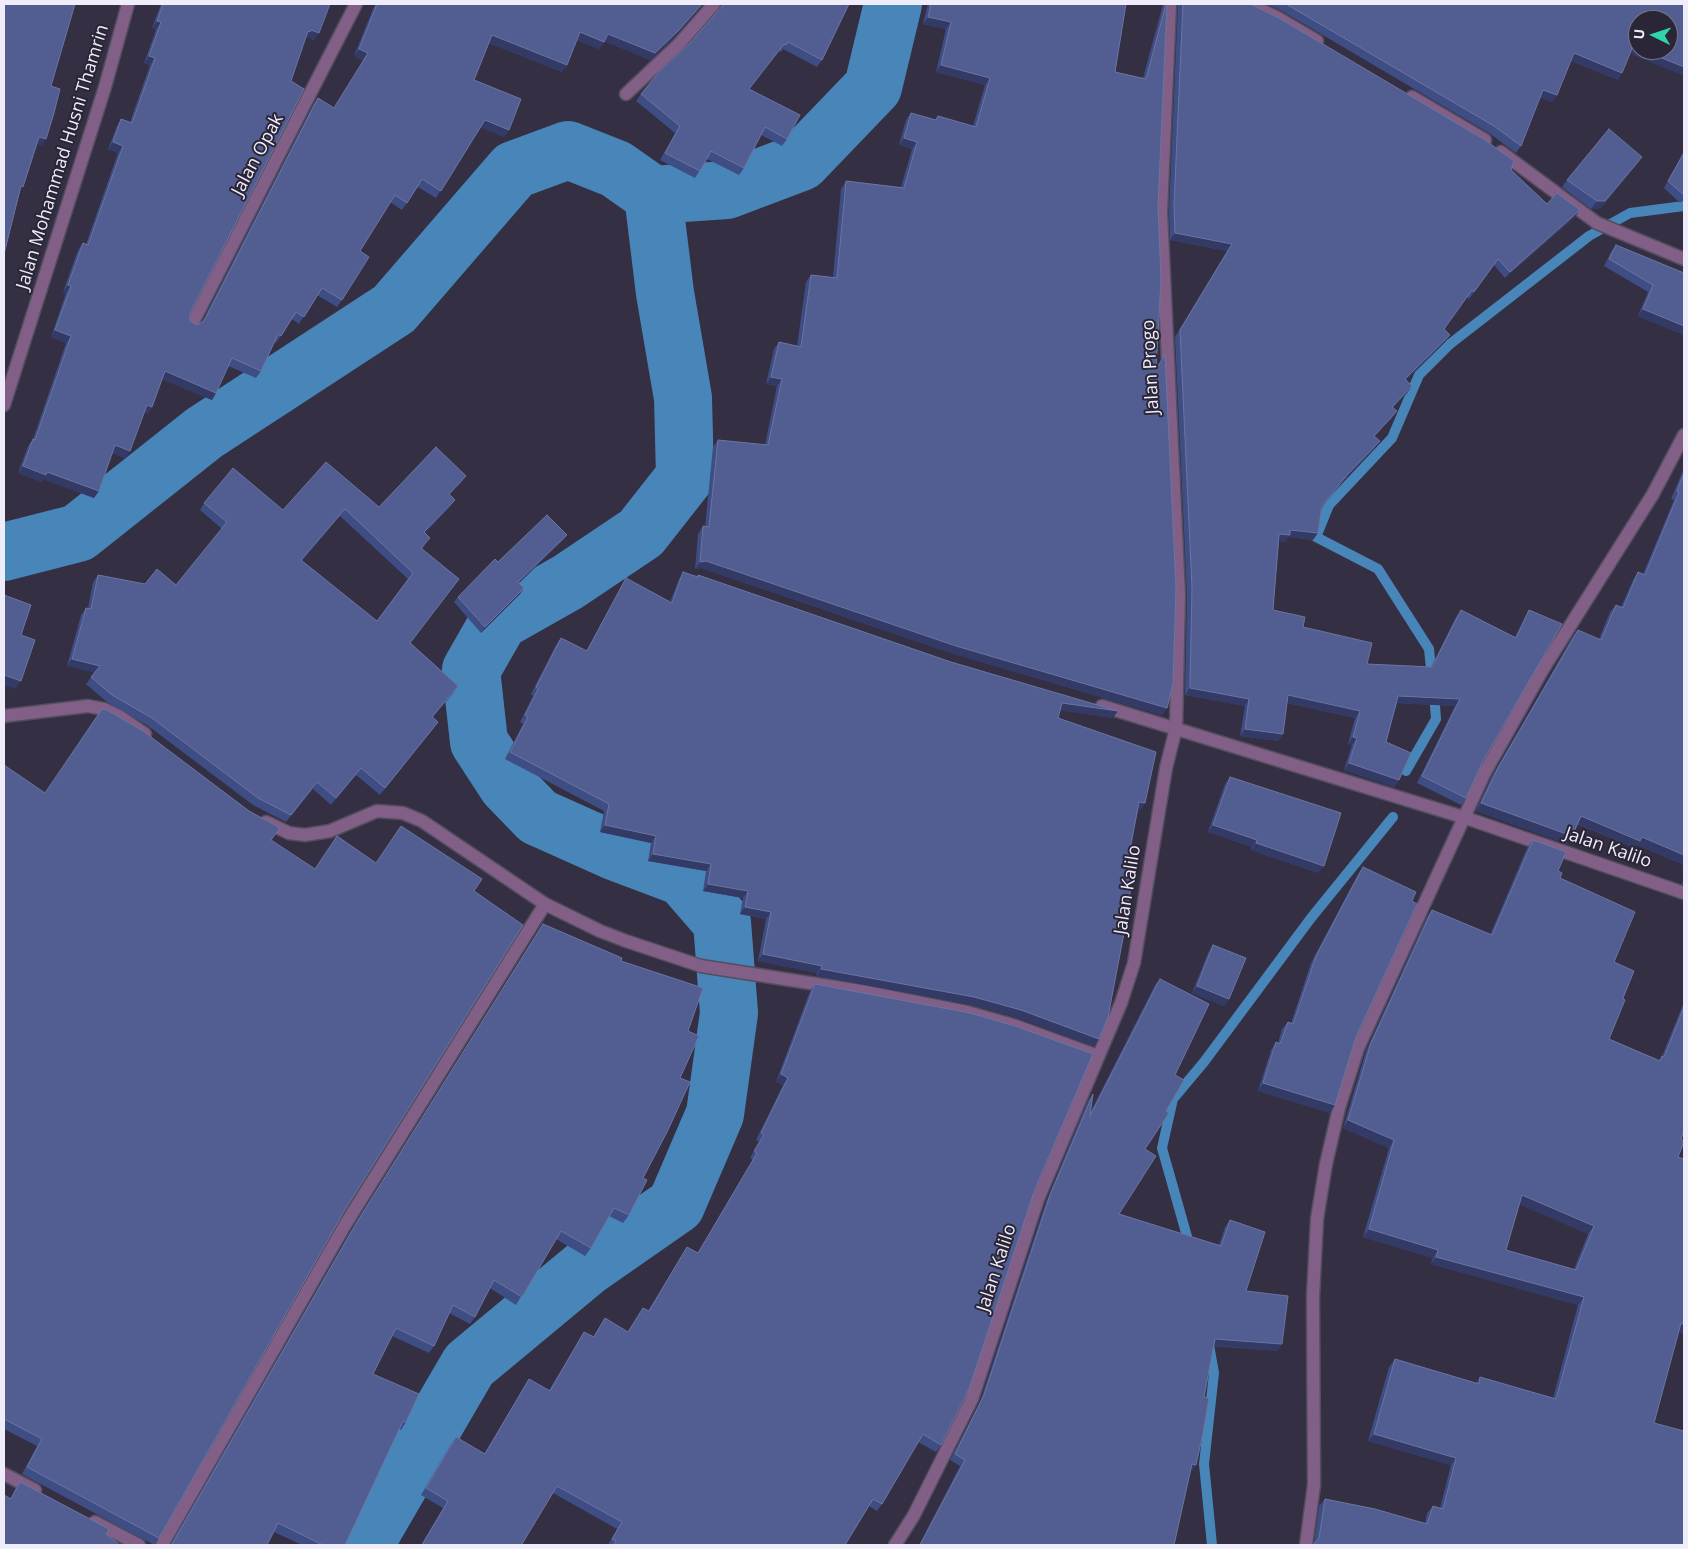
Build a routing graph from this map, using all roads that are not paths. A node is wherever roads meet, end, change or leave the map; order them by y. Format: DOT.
graph roads {
  1 [pos="128,4"];
  2 [pos="356,4"];
  3 [pos="714,4"];
  4 [pos="1170,4"];
  5 [pos="1249,4"];
  6 [pos="1331,49"];
  7 [pos="1398,89"];
  8 [pos="626,94"];
  9 [pos="1684,259"];
  10 [pos="192,324"];
  11 [pos="8,374"];
  12 [pos="4,406"];
  13 [pos="1684,435"];
  14 [pos="1091,703"];
  15 [pos="4,716"];
  16 [pos="1176,728"];
  17 [pos="158,744"];
  18 [pos="256,817"];
  19 [pos="1466,818"];
  20 [pos="1684,893"];
  21 [pos="545,904"];
  22 [pos="1098,1056"];
  23 [pos="4,1474"];
  24 [pos="46,1496"];
  25 [pos="80,1514"];
  26 [pos="139,1545"];
  27 [pos="162,1545"];
  28 [pos="895,1545"];
  29 [pos="1306,1545"];
  1 -- 11 [label="street, Jalan Mohammad Husni Thamrin"];
  2 -- 10 [label="street, Jalan Opak"];
  3 -- 8 [label="street"];
  4 -- 16 [label="street, Jalan Progo"];
  5 -- 6 [label="street"];
  7 -- 9 [label="street"];
  11 -- 12 [label="street, Jalan Mohammad Husni Thamrin"];
  13 -- 19 [label="street"];
  14 -- 16 [label="street"];
  15 -- 17 [label="street"];
  16 -- 19 [label="street, Jalan Kalilo"];
  16 -- 22 [label="street, Jalan Kalilo"];
  18 -- 21 [label="street"];
  19 -- 20 [label="street, Jalan Kalilo"];
  19 -- 29 [label="street"];
  21 -- 22 [label="street"];
  21 -- 27 [label="street"];
  22 -- 28 [label="street, Jalan Kalilo"];
  23 -- 24 [label="street"];
  25 -- 26 [label="street"];
}
